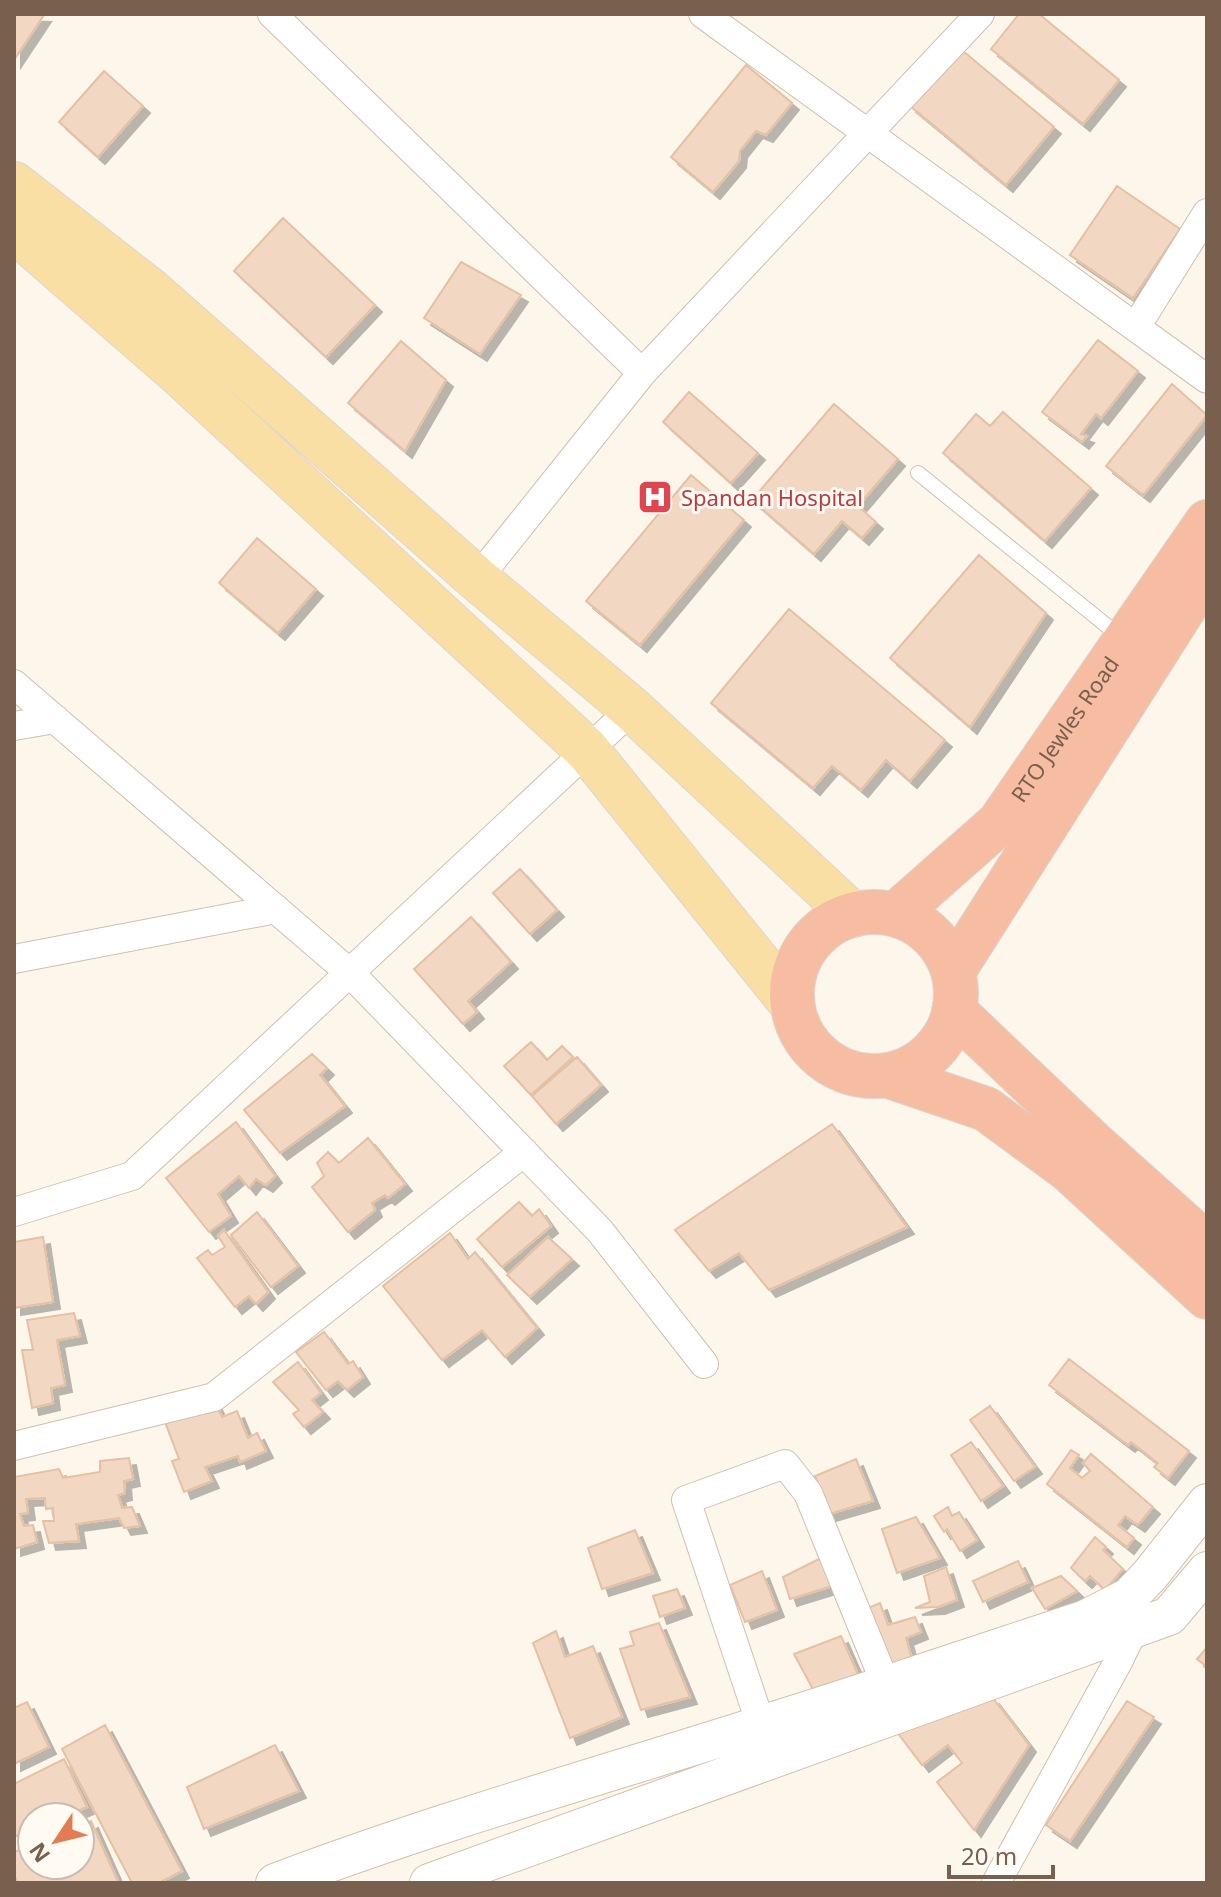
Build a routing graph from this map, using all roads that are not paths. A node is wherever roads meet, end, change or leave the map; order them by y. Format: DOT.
graph roads {
  1 [pos="272,14"];
  2 [pos="703,14"];
  3 [pos="980,14"];
  4 [pos="869,134"];
  5 [pos="14,184"];
  6 [pos="1207,213"];
  7 [pos="14,230"];
  8 [pos="1136,327"];
  9 [pos="642,373"];
  10 [pos="1207,379"];
  11 [pos="918,473"];
  12 [pos="1207,522"];
  13 [pos="1207,572"];
  14 [pos="477,579"];
  15 [pos="1139,649"];
  16 [pos="14,684"];
  17 [pos="632,709"];
  18 [pos="55,719"];
  19 [pos="14,726"];
  20 [pos="587,750"];
  21 [pos="276,909"];
  22 [pos="896,914"];
  23 [pos="853,915"];
  24 [pos="14,959"];
  25 [pos="350,973"];
  26 [pos="954,991"];
  27 [pos="792,1004"];
  28 [pos="889,1076"];
  29 [pos="524,1152"];
  30 [pos="1082,1157"];
  31 [pos="14,1212"];
  32 [pos="1199,1264"];
  33 [pos="704,1364"];
  34 [pos="14,1446"];
  35 [pos="1207,1503"];
  36 [pos="1203,1585"];
  37 [pos="1131,1613"];
  38 [pos="889,1701"];
  39 [pos="761,1725"];
  40 [pos="454,1820"];
  41 [pos="470,1869"];
  42 [pos="1002,1881"];
  43 [pos="275,1883"];
  44 [pos="429,1883"];
  1 -- 9 [label="street"];
  2 -- 4 [label="street"];
  3 -- 4 [label="street"];
  4 -- 8 [label="street"];
  4 -- 9 [label="street"];
  5 -- 14 [label="main road"];
  6 -- 8 [label="street"];
  7 -- 20 [label="main road"];
  8 -- 10 [label="street"];
  9 -- 14 [label="street"];
  11 -- 15 [label="lane"];
  12 -- 15 [label="highway, RTO Jewles Road"];
  13 -- 15 [label="highway, RTO Jewles Road"];
  14 -- 17 [label="main road"];
  15 -- 22 [label="highway, RTO Jewles Road"];
  15 -- 26 [label="highway, RTO Jewles Road"];
  16 -- 18 [label="street"];
  17 -- 20 [label="street"];
  17 -- 23 [label="main road"];
  18 -- 19 [label="street"];
  18 -- 21 [label="street"];
  20 -- 25 [label="street"];
  20 -- 27 [label="main road"];
  21 -- 24 [label="street"];
  21 -- 25 [label="street"];
  22 -- 23 [label="highway"];
  22 -- 26 [label="highway"];
  23 -- 27 [label="highway"];
  25 -- 29 [label="street"];
  25 -- 31 [label="street"];
  26 -- 28 [label="highway"];
  26 -- 30 [label="highway"];
  27 -- 28 [label="highway"];
  28 -- 30 [label="highway"];
  29 -- 33 [label="street"];
  29 -- 34 [label="street"];
  30 -- 32 [label="highway"];
  35 -- 37 [label="street"];
  36 -- 37 [label="street"];
  37 -- 38 [label="street"];
  37 -- 42 [label="street"];
  38 -- 39 [label="street"];
  38 -- 39 [label="street"];
  38 -- 41 [label="street"];
  39 -- 40 [label="street"];
  40 -- 41 [label="street"];
  40 -- 43 [label="street"];
  41 -- 44 [label="street"];
}
